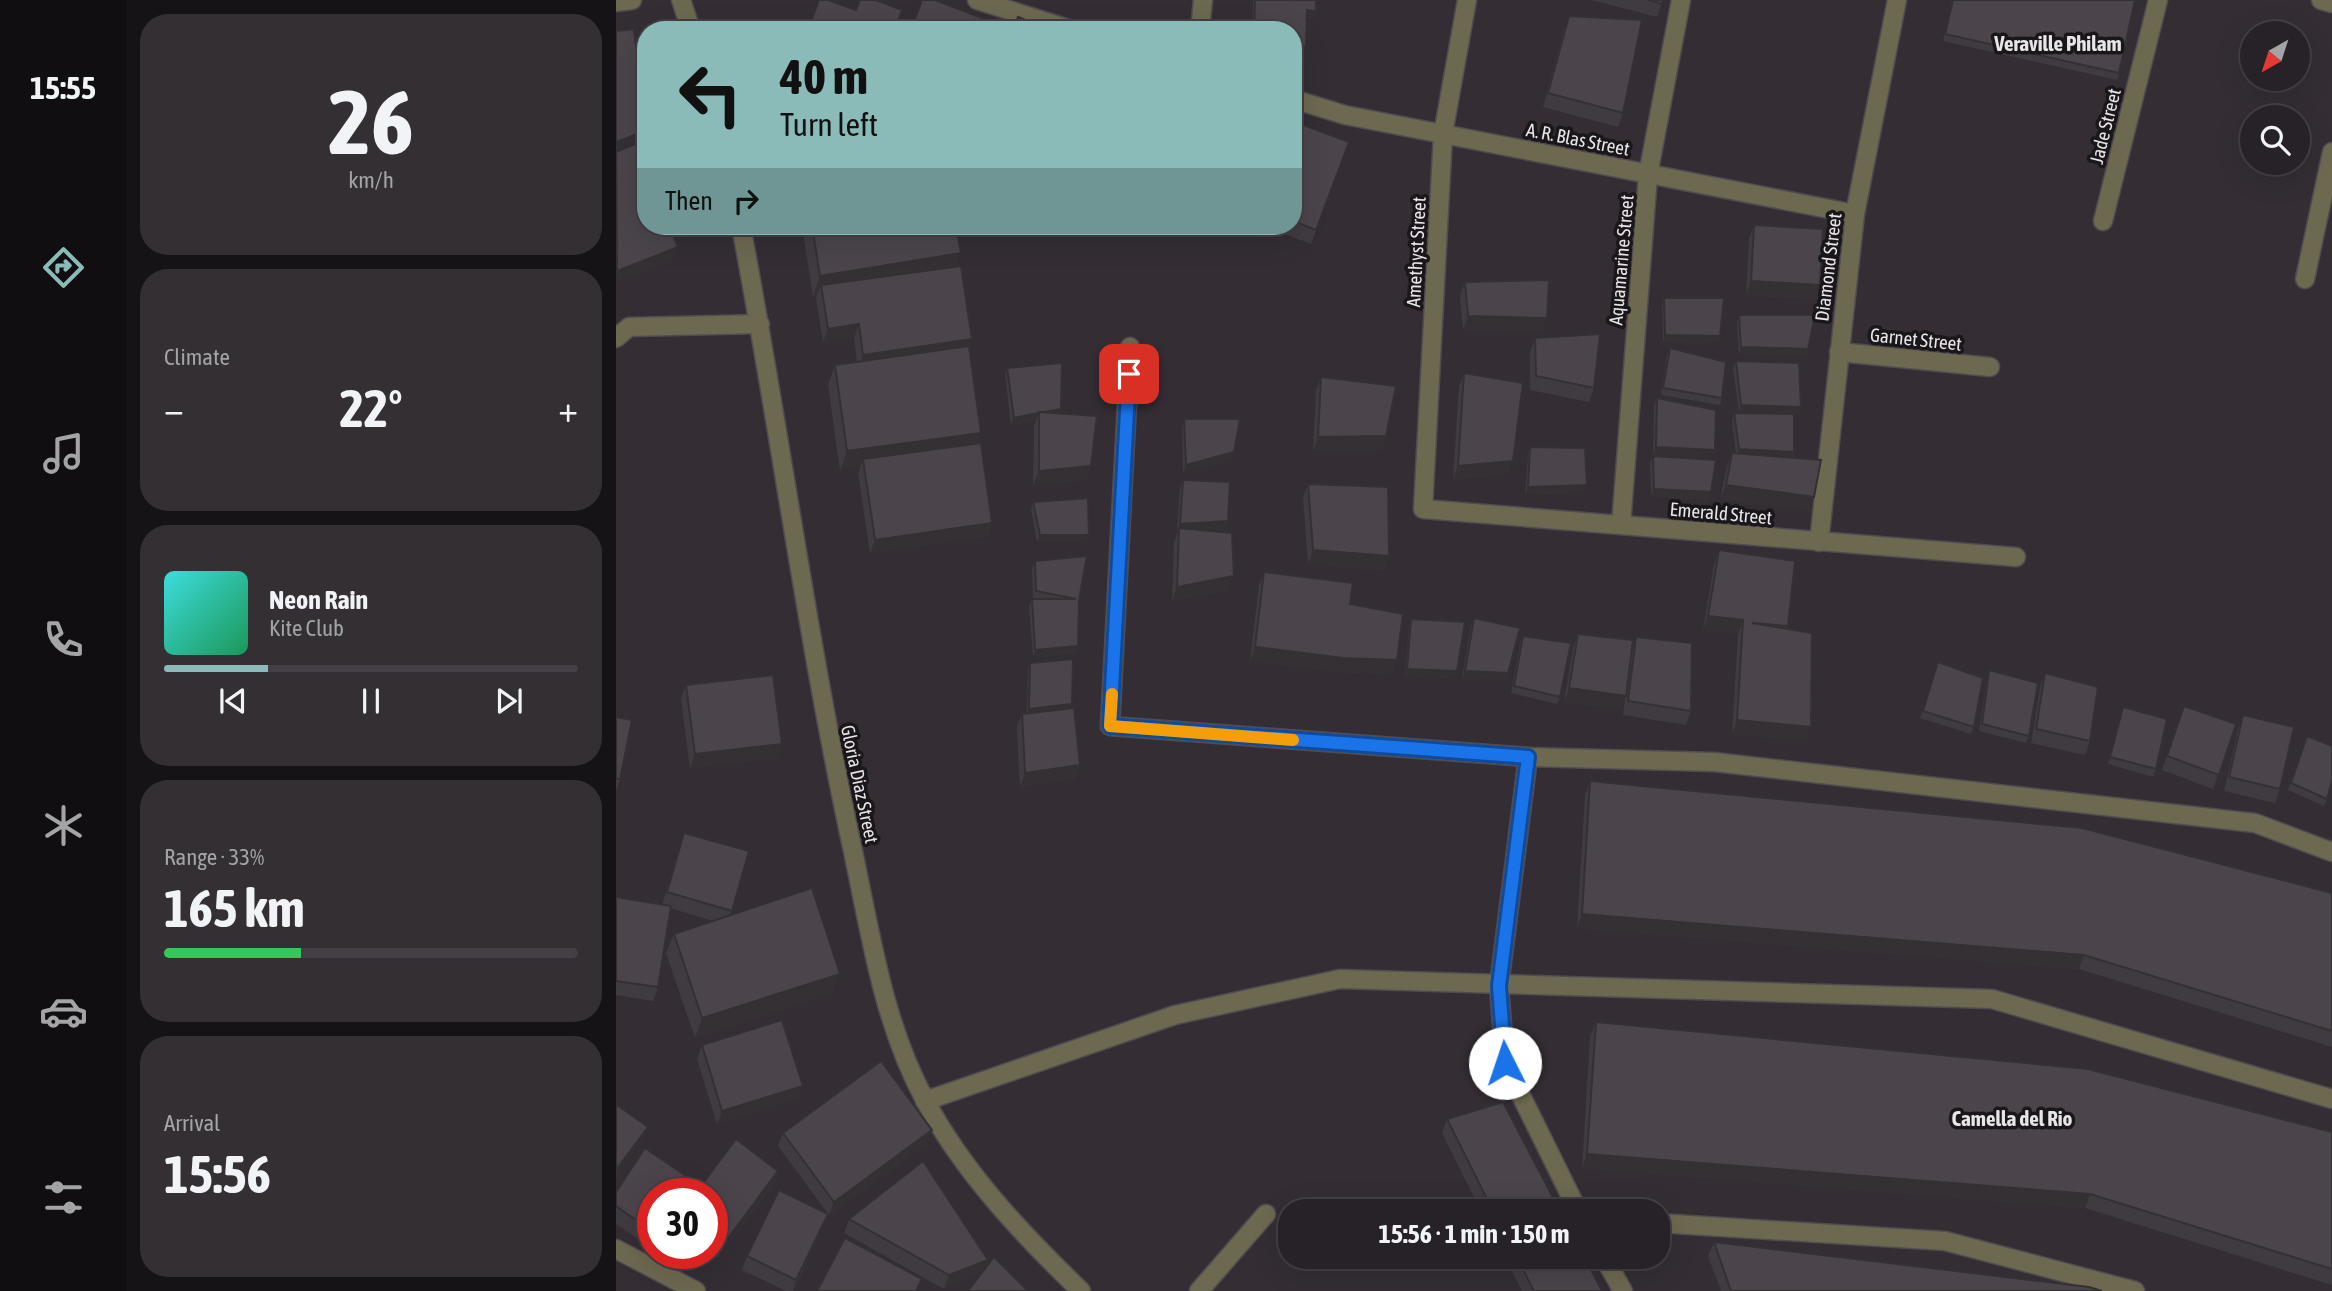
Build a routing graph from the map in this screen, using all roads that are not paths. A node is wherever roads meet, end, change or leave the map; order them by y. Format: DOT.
graph roads {
  1 [pos="632,0"];
  2 [pos="681,0"];
  3 [pos="977,0"];
  4 [pos="1203,0"];
  5 [pos="1467,0"];
  6 [pos="1681,0"];
  7 [pos="1898,0"];
  8 [pos="2158,0"];
  9 [pos="2321,0"];
  10 [pos="616,2"];
  11 [pos="2332,3"];
  12 [pos="688,21"];
  13 [pos="1044,21"];
  14 [pos="1201,21"];
  15 [pos="1302,102"];
  16 [pos="1443,134"];
  17 [pos="2332,152"];
  18 [pos="1648,175"];
  19 [pos="1855,214"];
  20 [pos="2103,221"];
  21 [pos="743,235"];
  22 [pos="2305,279"];
  23 [pos="760,324"];
  24 [pos="616,338"];
  25 [pos="1130,347"];
  26 [pos="1839,352"];
  27 [pos="1990,367"];
  28 [pos="1423,509"];
  29 [pos="1621,525"];
  30 [pos="1819,542"];
  31 [pos="2016,557"];
  32 [pos="1528,757"];
  33 [pos="2332,852"];
  34 [pos="1499,986"];
  35 [pos="2332,1099"];
  36 [pos="925,1101"];
  37 [pos="1572,1199"];
  38 [pos="1266,1214"];
  39 [pos="1670,1224"];
  40 [pos="616,1249"];
  41 [pos="1610,1269"];
  42 [pos="696,1291"];
  43 [pos="1081,1291"];
  44 [pos="1199,1291"];
  45 [pos="1623,1291"];
  46 [pos="2134,1291"];
  1 -- 10 [label="street"];
  2 -- 12 [label="street"];
  3 -- 13 [label="street"];
  4 -- 14 [label="street"];
  5 -- 16 [label="street, Amethyst Street"];
  6 -- 18 [label="street, Aquamarine Street"];
  7 -- 19 [label="street, Diamond Street"];
  8 -- 20 [label="street, Jade Street"];
  9 -- 11 [label="street"];
  15 -- 16 [label="street, A. R. Blas Street"];
  16 -- 18 [label="street, A. R. Blas Street"];
  16 -- 28 [label="street, Amethyst Street"];
  17 -- 22 [label="street"];
  18 -- 19 [label="street, A. R. Blas Street"];
  18 -- 29 [label="street, Aquamarine Street"];
  19 -- 26 [label="street, Diamond Street"];
  21 -- 23 [label="street, Gloria Diaz Street"];
  23 -- 24 [label="street"];
  23 -- 36 [label="street, Gloria Diaz Street"];
  25 -- 32 [label="street"];
  26 -- 27 [label="street, Garnet Street"];
  26 -- 30 [label="street, Diamond Street"];
  28 -- 29 [label="street, Emerald Street"];
  29 -- 30 [label="street, Emerald Street"];
  30 -- 31 [label="street, Emerald Street"];
  32 -- 33 [label="street"];
  32 -- 34 [label="street"];
  34 -- 35 [label="street"];
  34 -- 36 [label="street"];
  34 -- 37 [label="street"];
  36 -- 43 [label="street, Gloria Diaz Street"];
  38 -- 44 [label="street"];
  39 -- 46 [label="street"];
  40 -- 42 [label="street"];
  41 -- 45 [label="street"];
}
